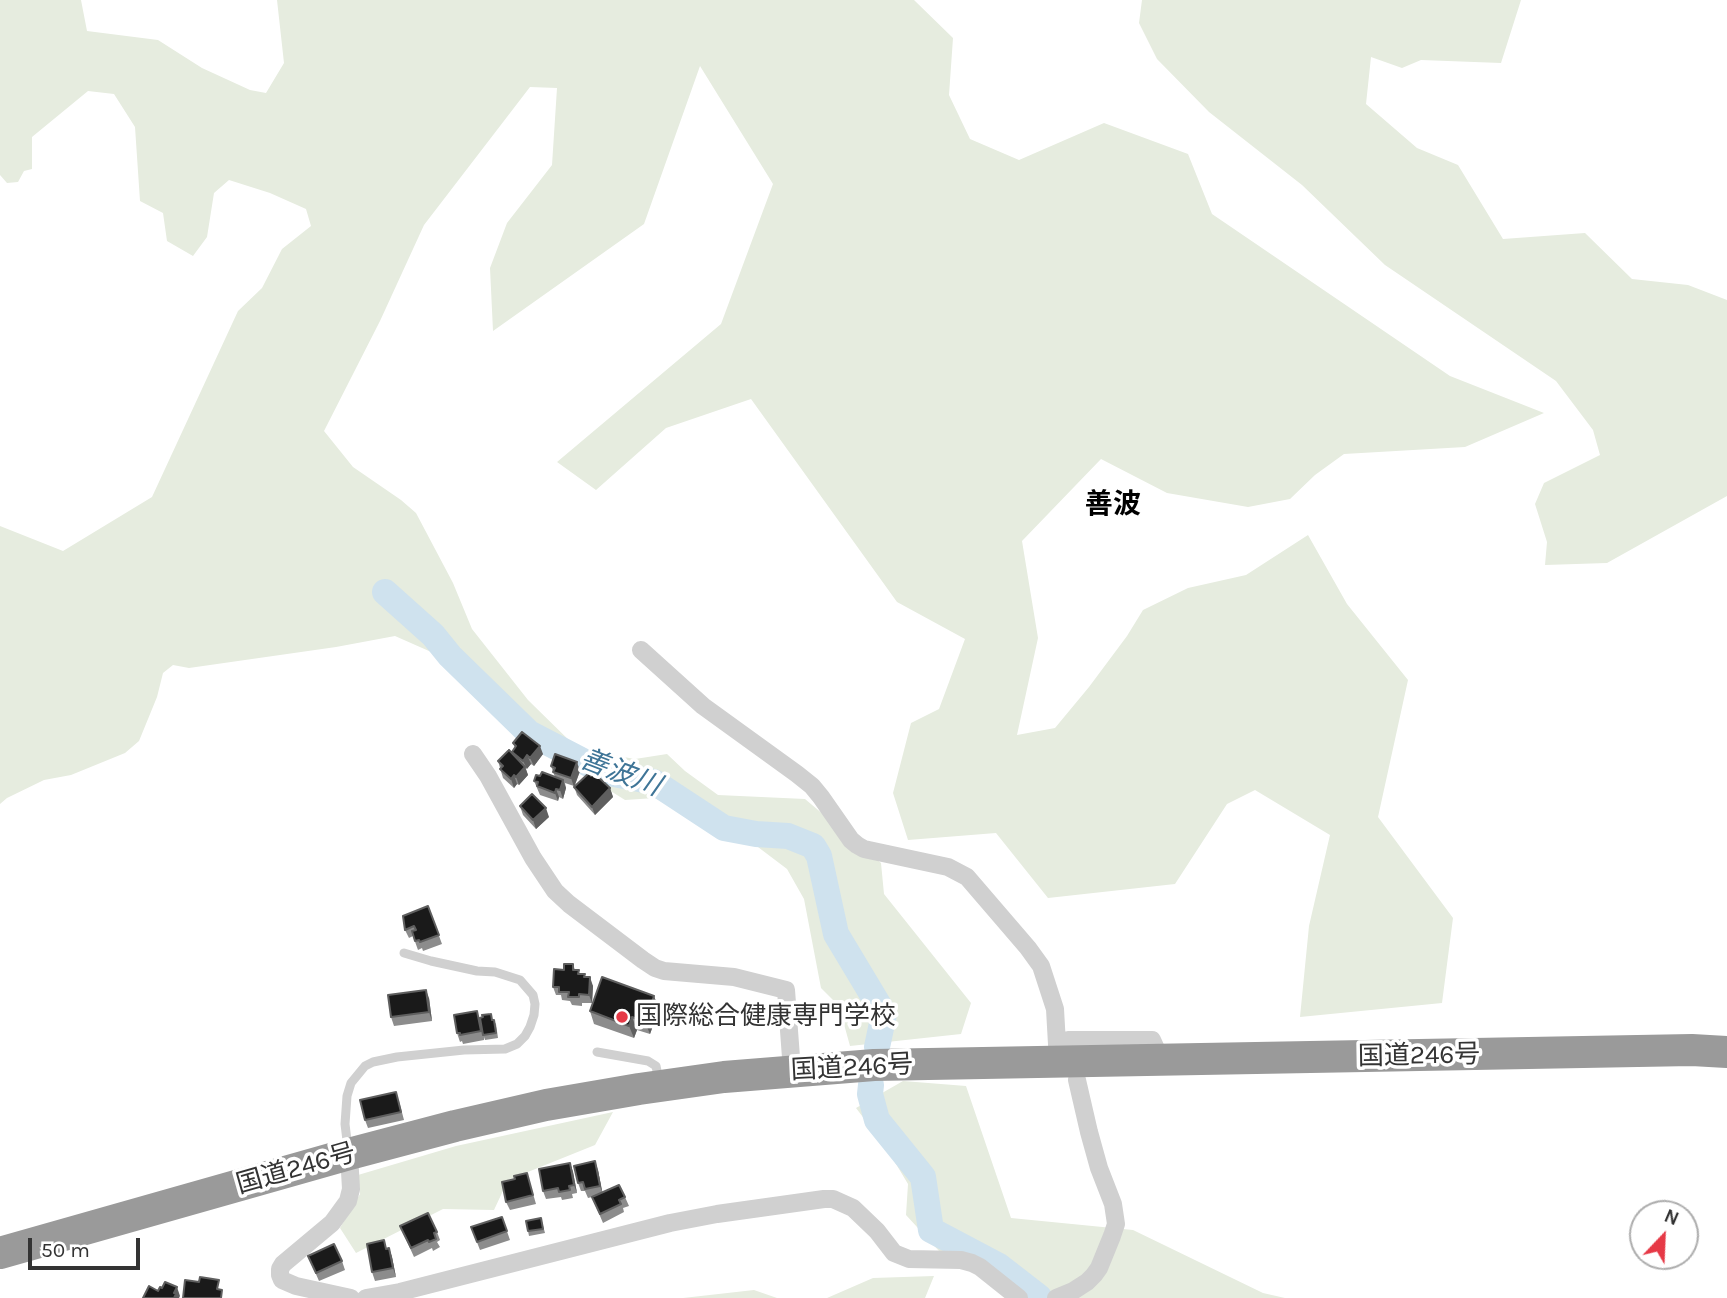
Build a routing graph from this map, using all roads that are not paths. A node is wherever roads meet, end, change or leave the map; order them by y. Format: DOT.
graph roads {
  1 [pos="641,650"];
  2 [pos="472,754"];
  3 [pos="404,953"];
  4 [pos="597,1052"];
  5 [pos="1727,1052"];
  6 [pos="1068,1056"];
  7 [pos="792,1071"];
  8 [pos="660,1086"];
  9 [pos="349,1154"];
  10 [pos="0,1253"];
  11 [pos="351,1298"];
  12 [pos="366,1298"];
  13 [pos="1019,1298"];
  14 [pos="1056,1298"];
  1 -- 6 [label="street"];
  2 -- 7 [label="street"];
  3 -- 9 [label="lane"];
  4 -- 8 [label="lane"];
  5 -- 6 [label="highway, 国道246号"];
  6 -- 7 [label="highway, 国道246号"];
  6 -- 14 [label="street"];
  7 -- 8 [label="highway, 国道246号"];
  8 -- 9 [label="highway, 国道246号"];
  9 -- 10 [label="highway, 国道246号"];
  9 -- 11 [label="street"];
  12 -- 13 [label="street"];
}
